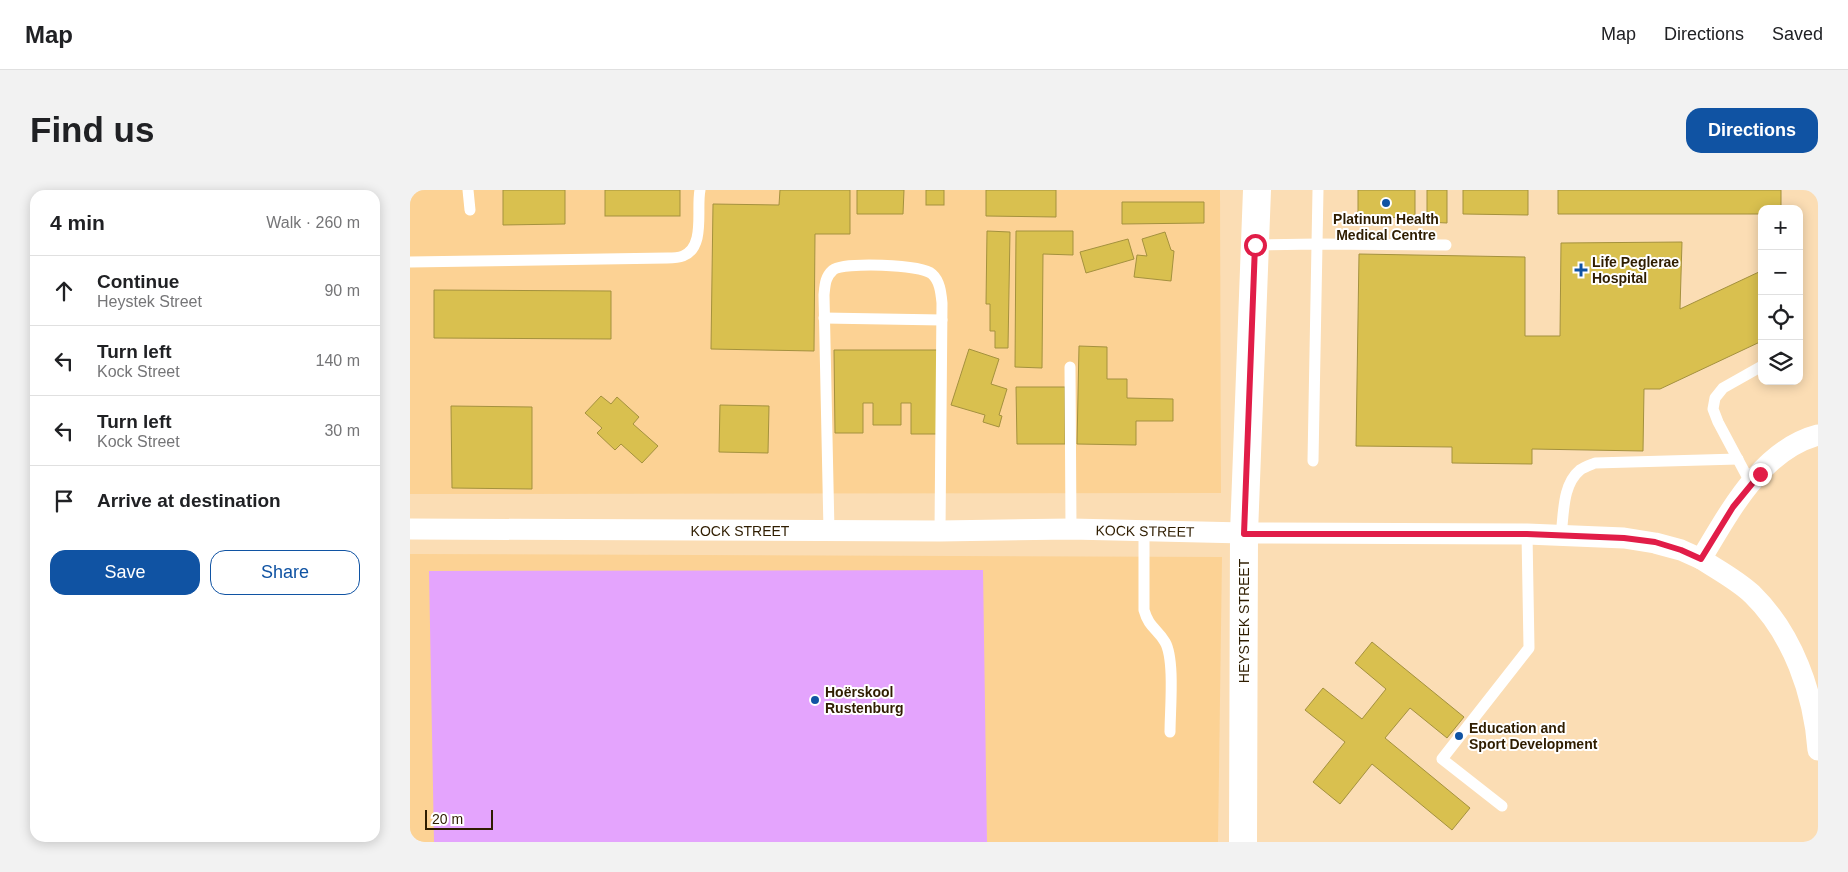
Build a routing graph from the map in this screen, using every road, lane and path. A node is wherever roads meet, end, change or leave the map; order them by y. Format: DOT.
graph roads {
  1 [pos="468,190"];
  2 [pos="700,190"];
  3 [pos="1257,190"];
  4 [pos="1318,190"];
  5 [pos="470,210"];
  6 [pos="1317,244"];
  7 [pos="1255,245"];
  8 [pos="1446,245"];
  9 [pos="410,262"];
  10 [pos="824,318"];
  11 [pos="942,320"];
  12 [pos="1070,367"];
  13 [pos="1758,368"];
  14 [pos="1818,435"];
  15 [pos="1738,459"];
  16 [pos="1313,460"];
  17 [pos="1751,484"];
  18 [pos="410,529"];
  19 [pos="1070,529"];
  20 [pos="829,531"];
  21 [pos="940,531"];
  22 [pos="1144,532"];
  23 [pos="1244,534"];
  24 [pos="1527,534"];
  25 [pos="1561,535"];
  26 [pos="1701,559"];
  27 [pos="1170,732"];
  28 [pos="1818,750"];
  29 [pos="1502,806"];
  30 [pos="1243,842"];
  1 -- 5 [label="lane"];
  2 -- 9 [label="lane"];
  3 -- 7 [label="street, HEYSTEK STREET"];
  4 -- 6 [label="lane"];
  6 -- 7 [label="lane"];
  6 -- 8 [label="lane"];
  6 -- 16 [label="lane"];
  7 -- 23 [label="street, HEYSTEK STREET"];
  10 -- 11 [label="lane"];
  10 -- 11 [label="lane"];
  10 -- 20 [label="lane"];
  11 -- 21 [label="lane"];
  12 -- 19 [label="lane"];
  13 -- 15 [label="lane"];
  14 -- 17 [label="street"];
  15 -- 17 [label="lane"];
  15 -- 25 [label="lane"];
  17 -- 26 [label="street"];
  18 -- 20 [label="street, KOCK STREET"];
  19 -- 21 [label="street, KOCK STREET"];
  19 -- 22 [label="street, KOCK STREET"];
  20 -- 21 [label="street, KOCK STREET"];
  22 -- 23 [label="street, KOCK STREET"];
  22 -- 27 [label="lane"];
  23 -- 24 [label="street, KOCK STREET"];
  23 -- 30 [label="street, HEYSTEK STREET"];
  24 -- 25 [label="street, KOCK STREET"];
  24 -- 29 [label="lane"];
  25 -- 26 [label="street, KOCK STREET"];
  26 -- 28 [label="street, KOCK STREET"];
}
